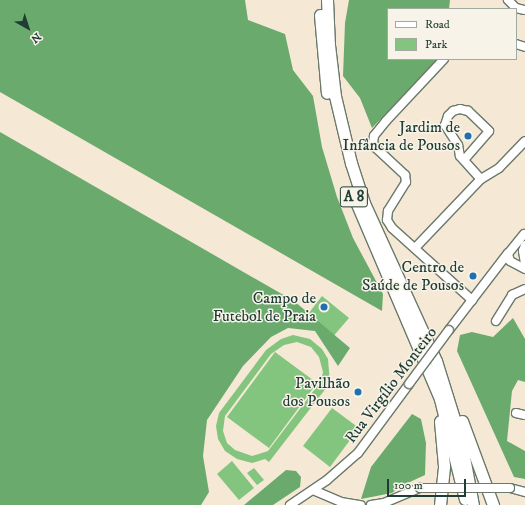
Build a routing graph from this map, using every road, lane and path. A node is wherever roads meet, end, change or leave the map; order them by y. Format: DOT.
graph roads {
  1 [pos="320,0"];
  2 [pos="328,0"];
  3 [pos="508,0"];
  4 [pos="516,8"];
  5 [pos="443,60"];
  6 [pos="525,141"];
  7 [pos="464,160"];
  8 [pos="481,179"];
  9 [pos="525,234"];
  10 [pos="415,248"];
  11 [pos="510,250"];
  12 [pos="521,257"];
  13 [pos="498,265"];
  14 [pos="525,269"];
  15 [pos="525,288"];
  16 [pos="472,300"];
  17 [pos="496,321"];
  18 [pos="435,374"];
  19 [pos="516,413"];
  20 [pos="525,415"];
  21 [pos="313,490"];
  22 [pos="525,491"];
  23 [pos="290,505"];
  24 [pos="361,505"];
  25 [pos="371,505"];
  26 [pos="440,505"];
  27 [pos="466,505"];
  28 [pos="473,505"];
  29 [pos="493,505"];
  1 -- 18 [label="highway, A 8"];
  2 -- 18 [label="highway, A 8"];
  3 -- 4 [label="street"];
  5 -- 10 [label="street"];
  6 -- 8 [label="street"];
  7 -- 7 [label="street"];
  7 -- 8 [label="street"];
  8 -- 10 [label="street"];
  9 -- 11 [label="street, Rua Virgílio Monteiro"];
  10 -- 16 [label="street"];
  11 -- 12 [label="street"];
  11 -- 12 [label="street"];
  11 -- 13 [label="street, Rua Virgílio Monteiro"];
  12 -- 13 [label="street"];
  12 -- 14 [label="street"];
  13 -- 16 [label="street, Rua Virgílio Monteiro"];
  15 -- 17 [label="street"];
  16 -- 21 [label="street, Rua Virgílio Monteiro, bridge"];
  18 -- 26 [label="highway"];
  18 -- 27 [label="highway, A 8"];
  18 -- 28 [label="highway, A 8"];
  18 -- 29 [label="highway"];
  19 -- 20 [label="street"];
  21 -- 23 [label="street, Rua Virgílio Monteiro"];
  21 -- 24 [label="street"];
  22 -- 25 [label="street, bridge"];
}
